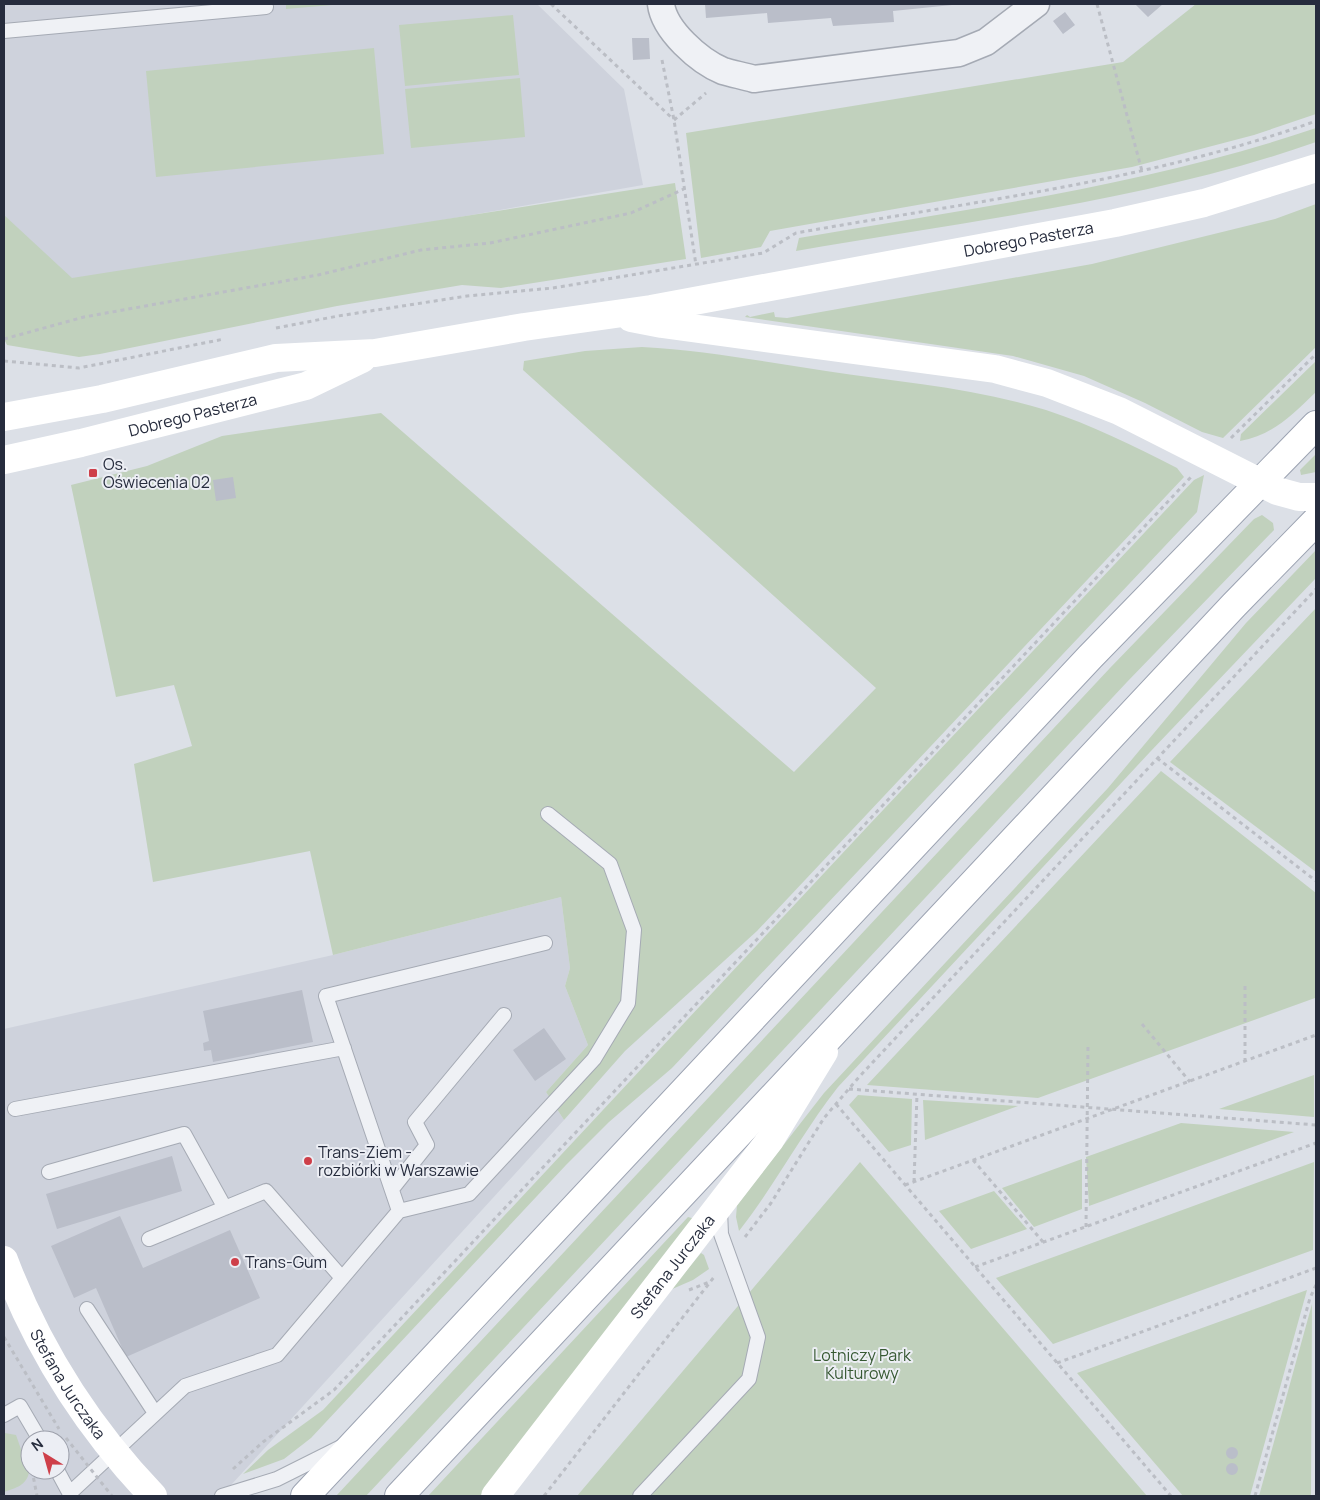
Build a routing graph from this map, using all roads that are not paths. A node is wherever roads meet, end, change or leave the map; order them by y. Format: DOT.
graph roads {
  1 [pos="661,4"];
  2 [pos="1036,4"];
  3 [pos="266,7"];
  4 [pos="4,31"];
  5 [pos="1316,168"];
  6 [pos="736,294"];
  7 [pos="612,314"];
  8 [pos="732,332"];
  9 [pos="375,353"];
  10 [pos="4,417"];
  11 [pos="1316,425"];
  12 [pos="4,460"];
  13 [pos="1257,483"];
  14 [pos="1316,497"];
  15 [pos="1316,521"];
  16 [pos="548,814"];
  17 [pos="545,943"];
  18 [pos="504,1015"];
  19 [pos="838,1028"];
  20 [pos="344,1048"];
  21 [pos="15,1109"];
  22 [pos="49,1172"];
  23 [pos="392,1189"];
  24 [pos="720,1204"];
  25 [pos="225,1208"];
  26 [pos="399,1211"];
  27 [pos="149,1239"];
  28 [pos="4,1260"];
  29 [pos="342,1278"];
  30 [pos="87,1309"];
  31 [pos="155,1413"];
  32 [pos="4,1415"];
  33 [pos="34,1430"];
  34 [pos="360,1438"];
  35 [pos="62,1480"];
  36 [pos="70,1495"];
  37 [pos="153,1496"];
  38 [pos="222,1496"];
  39 [pos="305,1496"];
  40 [pos="399,1496"];
  41 [pos="494,1496"];
  42 [pos="640,1496"];
  1 -- 2 [label="street"];
  3 -- 4 [label="lane"];
  5 -- 6 [label="street, Dobrego Pasterza"];
  6 -- 7 [label="street, Dobrego Pasterza"];
  6 -- 8 [label="street"];
  7 -- 8 [label="street, Dobrego Pasterza"];
  7 -- 9 [label="street, Dobrego Pasterza"];
  8 -- 13 [label="street, Dobrego Pasterza"];
  9 -- 10 [label="street, Dobrego Pasterza"];
  9 -- 12 [label="street, Dobrego Pasterza"];
  11 -- 13 [label="street"];
  13 -- 14 [label="street, Dobrego Pasterza"];
  13 -- 34 [label="street"];
  15 -- 19 [label="street"];
  16 -- 26 [label="lane"];
  17 -- 20 [label="lane"];
  18 -- 23 [label="lane"];
  19 -- 24 [label="street, Stefana Jurczaka"];
  19 -- 40 [label="street"];
  20 -- 21 [label="lane"];
  20 -- 23 [label="lane"];
  22 -- 25 [label="lane"];
  23 -- 26 [label="lane"];
  24 -- 41 [label="street, Stefana Jurczaka"];
  24 -- 42 [label="lane"];
  25 -- 27 [label="lane"];
  25 -- 29 [label="lane"];
  26 -- 29 [label="lane"];
  28 -- 37 [label="street, Stefana Jurczaka, bridge"];
  29 -- 31 [label="lane"];
  30 -- 31 [label="lane"];
  31 -- 36 [label="lane"];
  32 -- 33 [label="lane"];
  34 -- 38 [label="lane"];
  34 -- 39 [label="street"];
  35 -- 36 [label="lane"];
}
